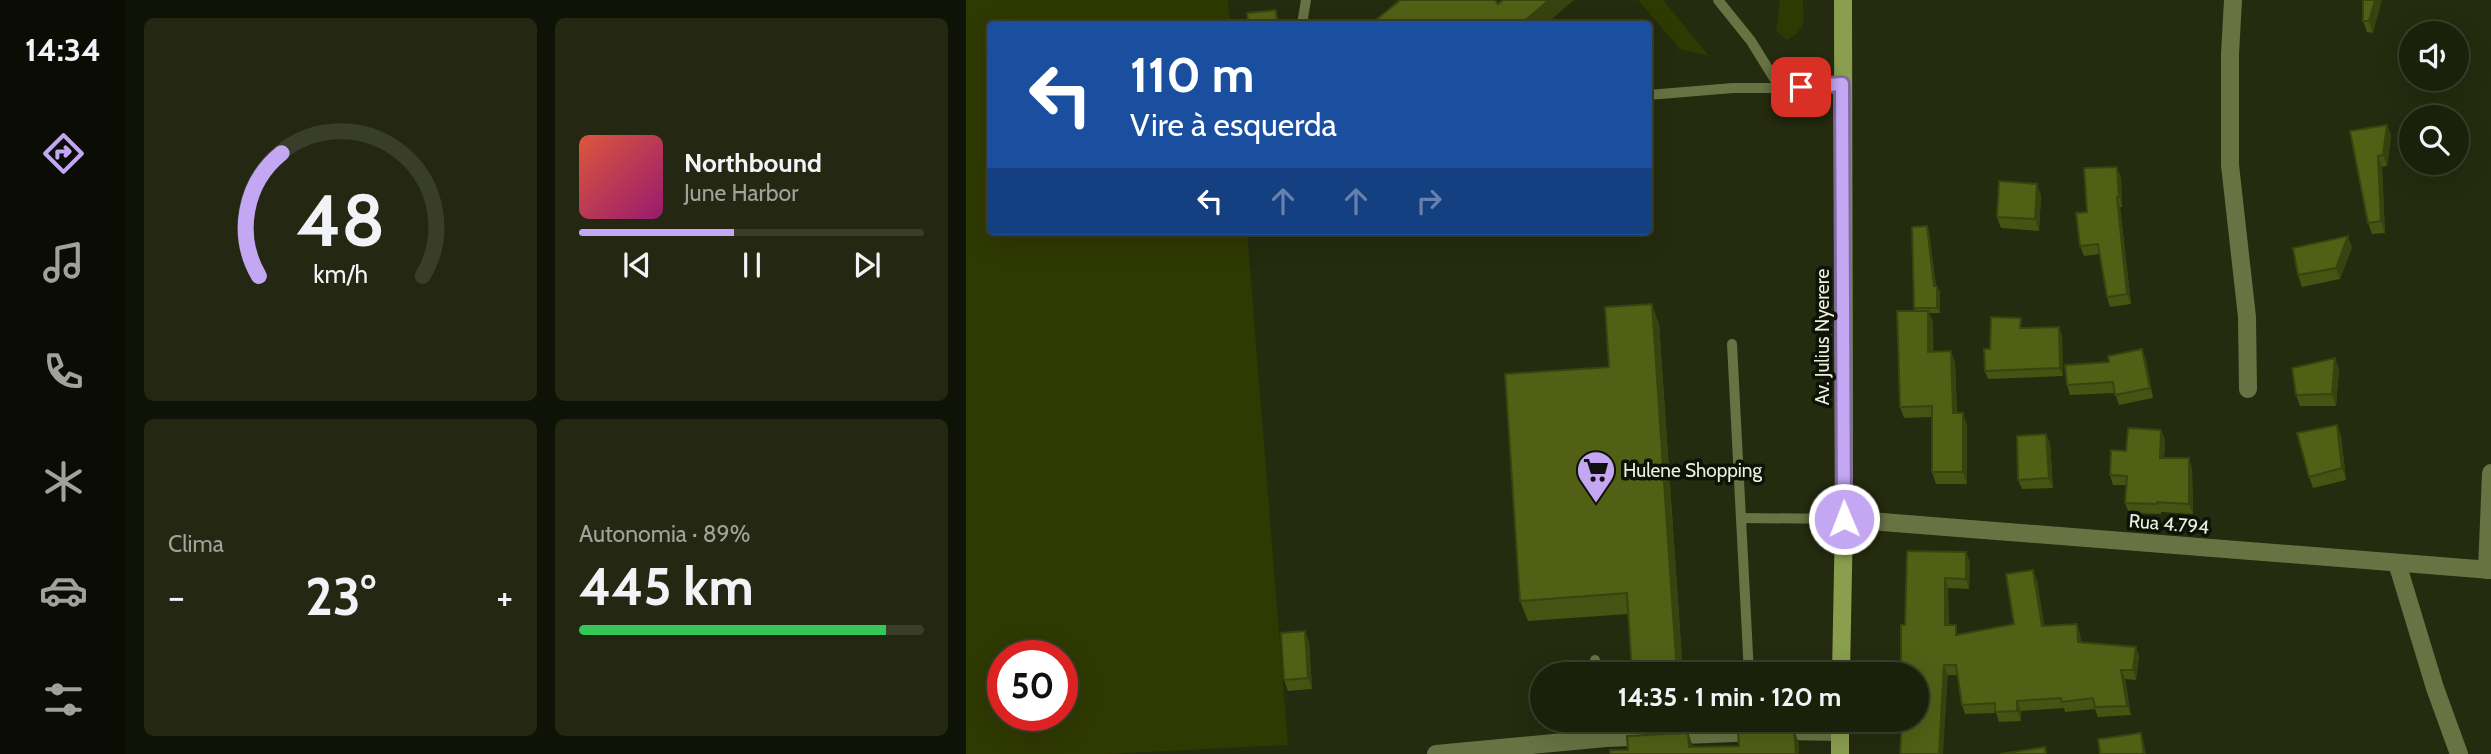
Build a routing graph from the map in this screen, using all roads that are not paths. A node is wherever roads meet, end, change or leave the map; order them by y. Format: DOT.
graph roads {
  1 [pos="1306,0"];
  2 [pos="1718,0"];
  3 [pos="1843,0"];
  4 [pos="2233,0"];
  5 [pos="1302,21"];
  6 [pos="1842,84"];
  7 [pos="1780,88"];
  8 [pos="1652,95"];
  9 [pos="1732,344"];
  10 [pos="2248,388"];
  11 [pos="2491,473"];
  12 [pos="1741,518"];
  13 [pos="1844,519"];
  14 [pos="2397,563"];
  15 [pos="2489,570"];
  16 [pos="1748,662"];
  17 [pos="1841,662"];
  18 [pos="1605,732"];
  19 [pos="1760,732"];
  20 [pos="1840,732"];
  21 [pos="1606,738"];
  22 [pos="1466,753"];
  23 [pos="1436,754"];
  24 [pos="1840,754"];
  25 [pos="2459,754"];
  1 -- 5 [label="lane"];
  2 -- 7 [label="lane"];
  3 -- 6 [label="main road, Av. Julius Nyerere"];
  4 -- 10 [label="street"];
  6 -- 7 [label="lane"];
  6 -- 13 [label="main road, Av. Julius Nyerere"];
  7 -- 8 [label="lane"];
  9 -- 12 [label="lane"];
  11 -- 15 [label="street"];
  12 -- 13 [label="lane"];
  12 -- 16 [label="lane"];
  13 -- 14 [label="street, Rua 4.794"];
  13 -- 17 [label="main road, Av. Julius Nyerere"];
  14 -- 15 [label="street, Rua 4.794"];
  14 -- 25 [label="street"];
  18 -- 21 [label="lane"];
  19 -- 21 [label="street"];
  20 -- 24 [label="main road"];
  21 -- 22 [label="street"];
  22 -- 23 [label="street"];
}
